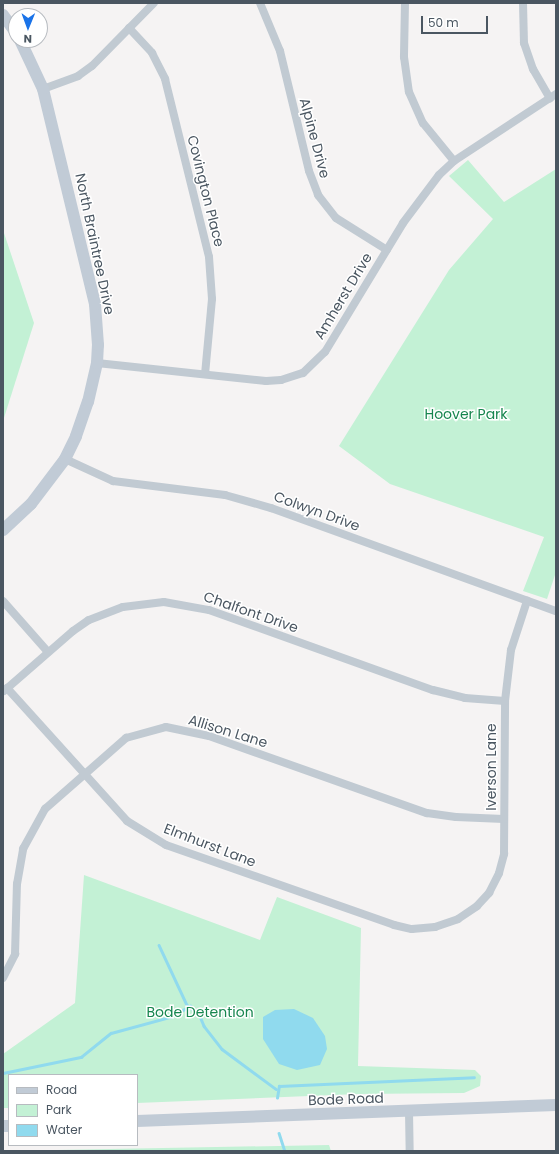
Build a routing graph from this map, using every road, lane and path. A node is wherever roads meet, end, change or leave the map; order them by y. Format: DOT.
graph roads {
  1 [pos="154,3"];
  2 [pos="260,3"];
  3 [pos="405,3"];
  4 [pos="523,3"];
  5 [pos="129,28"];
  6 [pos="24,48"];
  7 [pos="43,88"];
  8 [pos="553,96"];
  9 [pos="454,161"];
  10 [pos="387,250"];
  11 [pos="97,363"];
  12 [pos="205,374"];
  13 [pos="65,459"];
  14 [pos="3,530"];
  15 [pos="3,601"];
  16 [pos="527,601"];
  17 [pos="556,611"];
  18 [pos="48,652"];
  19 [pos="5,690"];
  20 [pos="505,701"];
  21 [pos="83,774"];
  22 [pos="504,819"];
  23 [pos="458,919"];
  24 [pos="3,978"];
  25 [pos="556,1105"];
  26 [pos="409,1112"];
  27 [pos="138,1121"];
  28 [pos="410,1151"];
  1 -- 5 [label="street"];
  2 -- 10 [label="street, Alpine Drive"];
  3 -- 9 [label="street"];
  4 -- 8 [label="street"];
  5 -- 7 [label="street"];
  5 -- 12 [label="street, Covington Place"];
  6 -- 7 [label="street, North Braintree Drive"];
  7 -- 11 [label="street, North Braintree Drive"];
  8 -- 9 [label="street, Amherst Drive"];
  9 -- 10 [label="street, Amherst Drive"];
  10 -- 12 [label="street, Amherst Drive"];
  11 -- 12 [label="street, Amherst Drive"];
  11 -- 13 [label="street, North Braintree Drive"];
  13 -- 14 [label="street, North Braintree Drive"];
  13 -- 16 [label="street, Colwyn Drive"];
  15 -- 18 [label="street"];
  16 -- 17 [label="street, Colwyn Drive"];
  16 -- 20 [label="street, Iverson Lane"];
  18 -- 19 [label="street, Chalfont Drive"];
  18 -- 20 [label="street, Chalfont Drive"];
  19 -- 21 [label="street, Elmhurst Lane"];
  20 -- 22 [label="street, Iverson Lane"];
  21 -- 22 [label="street, Allison Lane"];
  21 -- 23 [label="street, Elmhurst Lane"];
  21 -- 24 [label="street, Allison Lane"];
  22 -- 23 [label="street, Iverson Lane"];
  25 -- 26 [label="street, Bode Road"];
  26 -- 27 [label="street, Bode Road"];
  26 -- 28 [label="street"];
}
